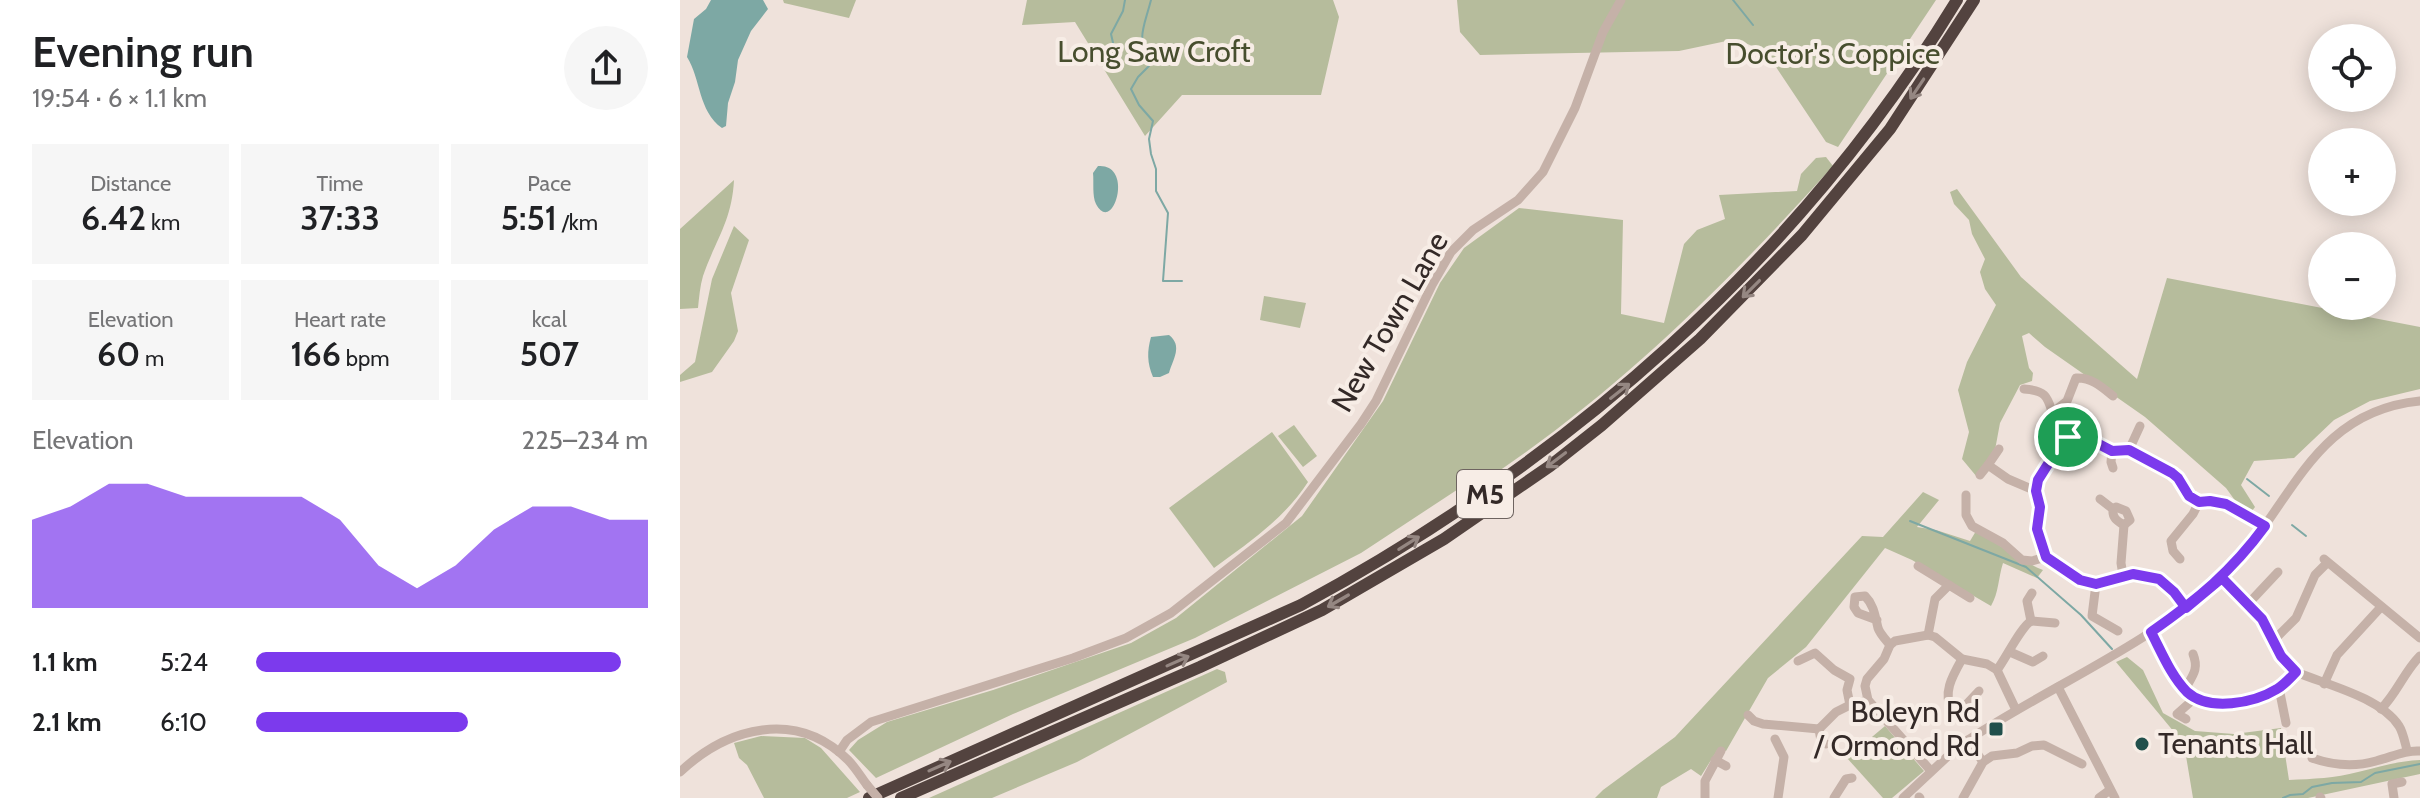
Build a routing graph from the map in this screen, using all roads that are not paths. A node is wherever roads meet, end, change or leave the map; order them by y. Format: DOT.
graph roads {
  1 [pos="1621,0"];
  2 [pos="1957,0"];
  3 [pos="1974,0"];
  4 [pos="2024,389"];
  5 [pos="2113,396"];
  6 [pos="2420,401"];
  7 [pos="2053,412"];
  8 [pos="2140,426"];
  9 [pos="2068,437"];
  10 [pos="1999,449"];
  11 [pos="2129,450"];
  12 [pos="2112,451"];
  13 [pos="1988,465"];
  14 [pos="2113,468"];
  15 [pos="1980,475"];
  16 [pos="2036,491"];
  17 [pos="1966,495"];
  18 [pos="2100,499"];
  19 [pos="2199,502"];
  20 [pos="2265,526"];
  21 [pos="2046,557"];
  22 [pos="2180,559"];
  23 [pos="1918,566"];
  24 [pos="2278,572"];
  25 [pos="2123,575"];
  26 [pos="2222,578"];
  27 [pos="2096,584"];
  28 [pos="1949,585"];
  29 [pos="2032,593"];
  30 [pos="1970,598"];
  31 [pos="2248,604"];
  32 [pos="2381,607"];
  33 [pos="2186,608"];
  34 [pos="1877,620"];
  35 [pos="2031,621"];
  36 [pos="2055,623"];
  37 [pos="2118,631"];
  38 [pos="2151,632"];
  39 [pos="1928,635"];
  40 [pos="2420,638"];
  41 [pos="2274,640"];
  42 [pos="1890,645"];
  43 [pos="2010,652"];
  44 [pos="2193,654"];
  45 [pos="2043,656"];
  46 [pos="2420,656"];
  47 [pos="1962,659"];
  48 [pos="1798,661"];
  49 [pos="1997,670"];
  50 [pos="2296,672"];
  51 [pos="2324,684"];
  52 [pos="2058,687"];
  53 [pos="2279,688"];
  54 [pos="2185,689"];
  55 [pos="1979,691"];
  56 [pos="2195,698"];
  57 [pos="1868,700"];
  58 [pos="1850,705"];
  59 [pos="2381,709"];
  60 [pos="2016,710"];
  61 [pos="1748,715"];
  62 [pos="2186,719"];
  63 [pos="2286,723"];
  64 [pos="1819,729"];
  65 [pos="1775,739"];
  66 [pos="1968,740"];
  67 [pos="1826,744"];
  68 [pos="2407,750"];
  69 [pos="1721,751"];
  70 [pos="2420,751"];
  71 [pos="839,752"];
  72 [pos="2312,758"];
  73 [pos="1715,760"];
  74 [pos="1983,762"];
  75 [pos="2082,764"];
  76 [pos="1726,766"];
  77 [pos="1931,771"];
  78 [pos="680,772"];
  79 [pos="1852,778"];
  80 [pos="2402,782"];
  81 [pos="868,792"];
  82 [pos="2112,794"];
  83 [pos="878,798"];
  84 [pos="901,798"];
  85 [pos="1705,798"];
  86 [pos="1778,798"];
  87 [pos="1834,798"];
  88 [pos="1903,798"];
  89 [pos="1963,798"];
  90 [pos="2099,798"];
  91 [pos="2394,798"];
  1 -- 71 [label="street, New Town Lane"];
  81 -- 2 [label="highway, M5, one-way"];
  3 -- 84 [label="highway, M5, one-way"];
  4 -- 7 [label="street"];
  5 -- 7 [label="street"];
  6 -- 20 [label="street"];
  7 -- 9 [label="street"];
  8 -- 11 [label="street"];
  9 -- 12 [label="street"];
  9 -- 16 [label="street"];
  10 -- 13 [label="street"];
  11 -- 12 [label="street"];
  11 -- 19 [label="street"];
  12 -- 14 [label="street"];
  13 -- 15 [label="street"];
  13 -- 16 [label="street"];
  16 -- 21 [label="street"];
  17 -- 21 [label="street"];
  18 -- 25 [label="street"];
  19 -- 20 [label="street"];
  19 -- 22 [label="street"];
  20 -- 26 [label="street"];
  21 -- 27 [label="street"];
  23 -- 28 [label="street"];
  24 -- 31 [label="street"];
  25 -- 27 [label="street"];
  25 -- 33 [label="street"];
  26 -- 31 [label="street"];
  26 -- 33 [label="street"];
  27 -- 37 [label="street"];
  28 -- 30 [label="street"];
  28 -- 39 [label="street"];
  29 -- 35 [label="street"];
  31 -- 41 [label="street"];
  32 -- 40 [label="street"];
  32 -- 41 [label="street"];
  32 -- 51 [label="street"];
  33 -- 38 [label="street"];
  34 -- 42 [label="street"];
  35 -- 36 [label="street"];
  35 -- 43 [label="street"];
  38 -- 52 [label="street"];
  38 -- 54 [label="street"];
  39 -- 42 [label="street"];
  39 -- 47 [label="street"];
  41 -- 50 [label="street"];
  42 -- 57 [label="street"];
  43 -- 45 [label="street"];
  43 -- 49 [label="street"];
  44 -- 54 [label="street"];
  46 -- 59 [label="street"];
  47 -- 49 [label="street"];
  47 -- 55 [label="street"];
  48 -- 58 [label="street"];
  49 -- 60 [label="street"];
  50 -- 51 [label="street"];
  50 -- 53 [label="street"];
  51 -- 59 [label="street"];
  52 -- 60 [label="street"];
  52 -- 82 [label="street"];
  53 -- 56 [label="street"];
  53 -- 63 [label="street"];
  54 -- 56 [label="street"];
  56 -- 62 [label="street"];
  57 -- 58 [label="street"];
  57 -- 77 [label="street"];
  58 -- 64 [label="street"];
  59 -- 68 [label="street"];
  60 -- 66 [label="street"];
  61 -- 64 [label="street"];
  64 -- 67 [label="street"];
  65 -- 86 [label="street"];
  66 -- 74 [label="street"];
  66 -- 77 [label="street"];
  68 -- 70 [label="street"];
  68 -- 72 [label="street"];
  69 -- 73 [label="street"];
  71 -- 78 [label="street"];
  71 -- 81 [label="street"];
  73 -- 76 [label="street"];
  73 -- 85 [label="street"];
  74 -- 75 [label="street"];
  74 -- 89 [label="street"];
  77 -- 88 [label="street"];
  79 -- 87 [label="street"];
  80 -- 91 [label="street"];
  81 -- 83 [label="street, bridge"];
  82 -- 90 [label="street"];
}
